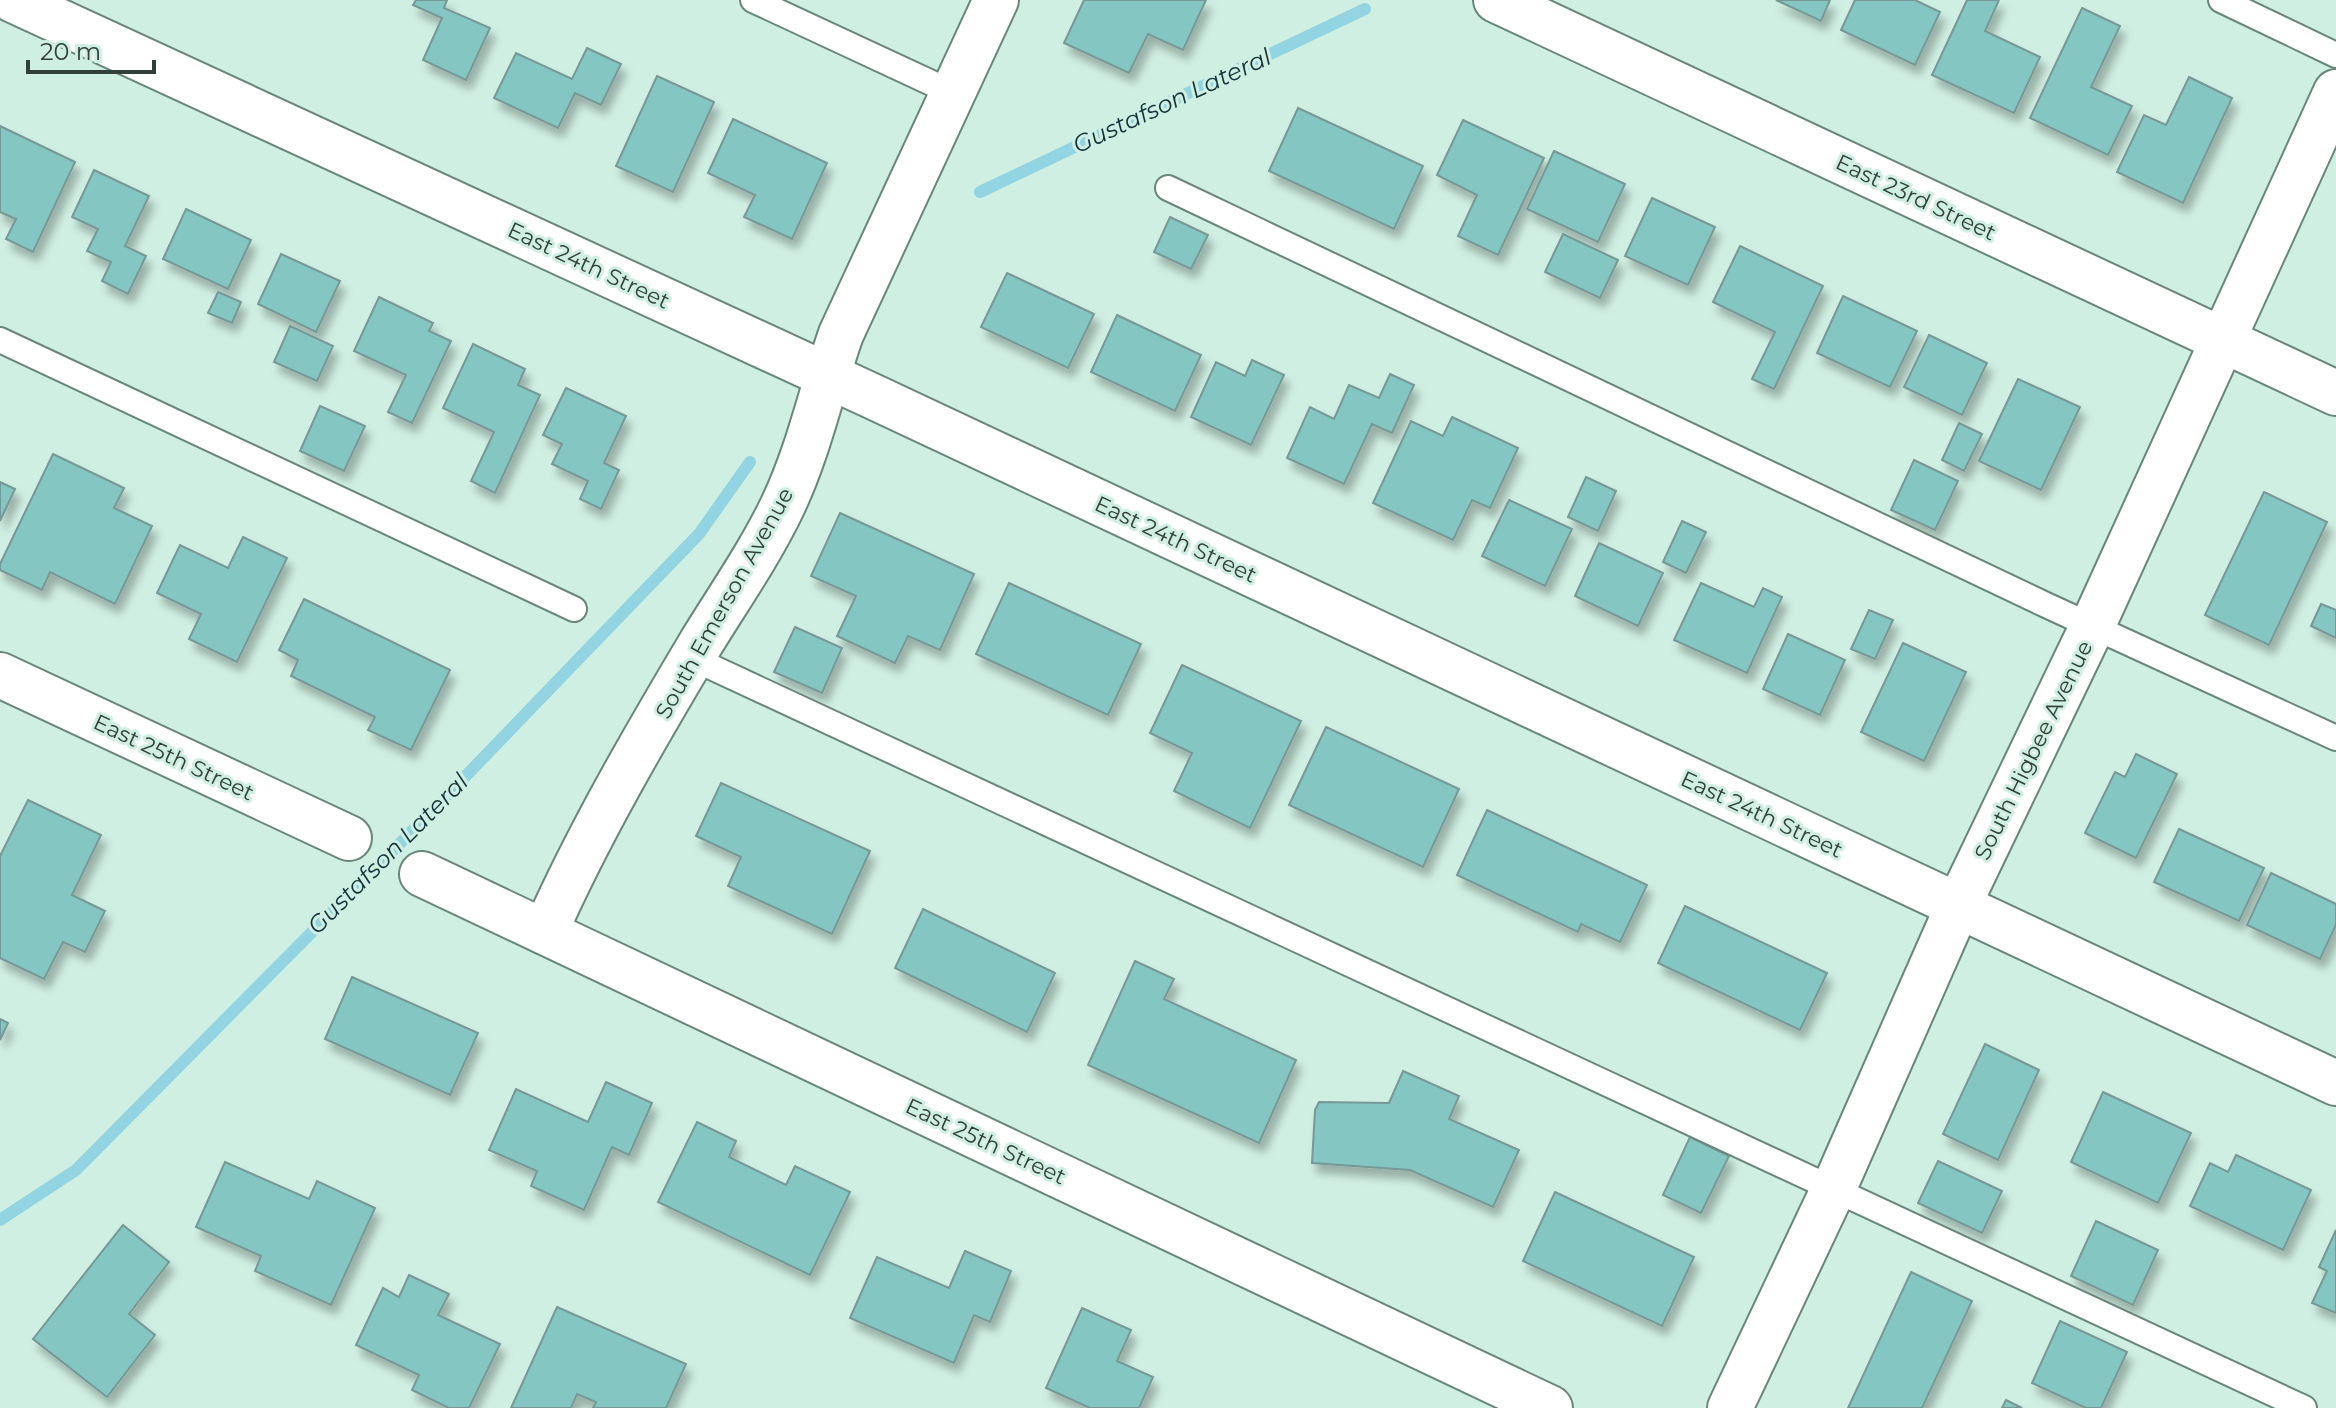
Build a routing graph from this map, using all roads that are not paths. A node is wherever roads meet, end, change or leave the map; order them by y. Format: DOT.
graph roads {
  1 [pos="13,0"];
  2 [pos="753,0"];
  3 [pos="996,0"];
  4 [pos="1496,0"];
  5 [pos="2221,0"];
  6 [pos="2336,55"];
  7 [pos="2336,92"];
  8 [pos="953,93"];
  9 [pos="1168,188"];
  10 [pos="0,340"];
  11 [pos="2224,341"];
  12 [pos="827,375"];
  13 [pos="2336,393"];
  14 [pos="574,609"];
  15 [pos="2092,627"];
  16 [pos="692,658"];
  17 [pos="0,675"];
  18 [pos="2336,738"];
  19 [pos="349,838"];
  20 [pos="422,874"];
  21 [pos="1958,906"];
  22 [pos="545,932"];
  23 [pos="2336,1083"];
  24 [pos="1834,1188"];
  25 [pos="1550,1408"];
  26 [pos="1730,1408"];
  27 [pos="2304,1408"];
  1 -- 12 [label="street, East 24th Street"];
  2 -- 8 [label="lane"];
  3 -- 8 [label="street, South Emerson Avenue"];
  4 -- 11 [label="street, East 23rd Street"];
  5 -- 6 [label="lane"];
  7 -- 11 [label="street, South Higbee Avenue"];
  8 -- 12 [label="street, South Emerson Avenue"];
  9 -- 15 [label="lane"];
  10 -- 14 [label="lane"];
  11 -- 13 [label="street, East 23rd Street"];
  11 -- 15 [label="street, South Higbee Avenue"];
  12 -- 16 [label="street, South Emerson Avenue"];
  12 -- 21 [label="street, East 24th Street"];
  15 -- 18 [label="lane"];
  15 -- 21 [label="street, South Higbee Avenue"];
  16 -- 22 [label="street, South Emerson Avenue"];
  16 -- 24 [label="lane"];
  17 -- 19 [label="street, East 25th Street"];
  20 -- 22 [label="street, East 25th Street"];
  21 -- 23 [label="street, East 24th Street"];
  21 -- 24 [label="street, South Higbee Avenue"];
  22 -- 25 [label="street, East 25th Street"];
  24 -- 26 [label="street, South Higbee Avenue"];
  24 -- 27 [label="lane"];
}
